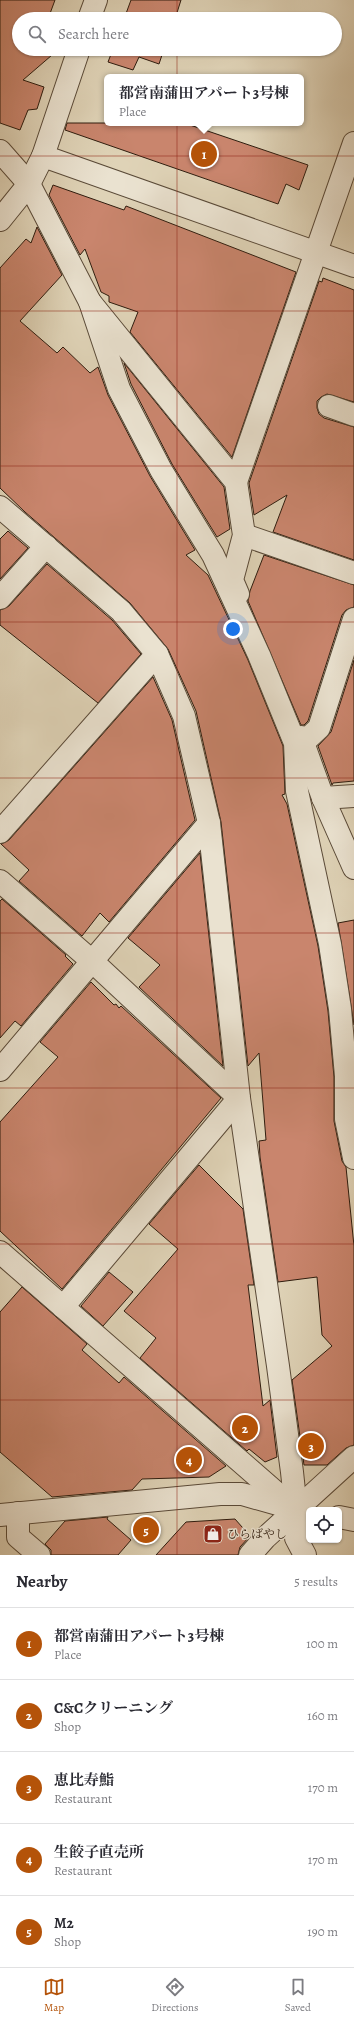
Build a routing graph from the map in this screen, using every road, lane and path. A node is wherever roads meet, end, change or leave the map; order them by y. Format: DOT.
graph roads {
  1 [pos="96,0"];
  2 [pos="92,12"];
  3 [pos="77,56"];
  4 [pos="354,143"];
  5 [pos="0,151"];
  6 [pos="43,156"];
  7 [pos="29,184"];
  8 [pos="0,220"];
  9 [pos="316,253"];
  10 [pos="354,266"];
  11 [pos="90,302"];
  12 [pos="329,406"];
  13 [pos="354,415"];
  14 [pos="236,482"];
  15 [pos="0,507"];
  16 [pos="244,535"];
  17 [pos="46,546"];
  18 [pos="354,574"];
  19 [pos="0,598"];
  20 [pos="354,620"];
  21 [pos="157,654"];
  22 [pos="348,657"];
  23 [pos="304,742"];
  24 [pos="354,796"];
  25 [pos="322,798"];
  26 [pos="209,823"];
  27 [pos="0,832"];
  28 [pos="354,868"];
  29 [pos="0,881"];
  30 [pos="93,962"];
  31 [pos="0,1070"];
  32 [pos="239,1098"];
  33 [pos="354,1158"];
  34 [pos="0,1252"];
  35 [pos="63,1307"];
  36 [pos="354,1457"];
  37 [pos="302,1511"];
  38 [pos="9,1514"];
  39 [pos="342,1518"];
  40 [pos="354,1520"];
  41 [pos="39,1555"];
  42 [pos="250,1555"];
  43 [pos="305,1555"];
  1 -- 2 [label="street"];
  3 -- 6 [label="street"];
  4 -- 9 [label="street"];
  5 -- 7 [label="street"];
  6 -- 7 [label="street"];
  6 -- 9 [label="street"];
  7 -- 8 [label="street"];
  7 -- 11 [label="street"];
  9 -- 10 [label="street"];
  9 -- 14 [label="street"];
  11 -- 14 [label="street"];
  11 -- 33 [label="street"];
  12 -- 13 [label="street"];
  14 -- 16 [label="street"];
  15 -- 17 [label="street"];
  16 -- 18 [label="street"];
  16 -- 23 [label="street"];
  17 -- 19 [label="street"];
  17 -- 21 [label="street"];
  20 -- 22 [label="street"];
  21 -- 26 [label="street"];
  21 -- 27 [label="street"];
  22 -- 23 [label="street"];
  23 -- 25 [label="street"];
  24 -- 25 [label="street"];
  25 -- 28 [label="street"];
  26 -- 30 [label="street"];
  26 -- 32 [label="street"];
  29 -- 30 [label="street"];
  30 -- 31 [label="street"];
  30 -- 32 [label="street"];
  32 -- 35 [label="street"];
  32 -- 37 [label="street"];
  34 -- 35 [label="street"];
  35 -- 37 [label="street"];
  36 -- 37 [label="street"];
  37 -- 38 [label="street"];
  37 -- 42 [label="street"];
  37 -- 43 [label="street"];
  38 -- 41 [label="street"];
  39 -- 40 [label="street"];
}
